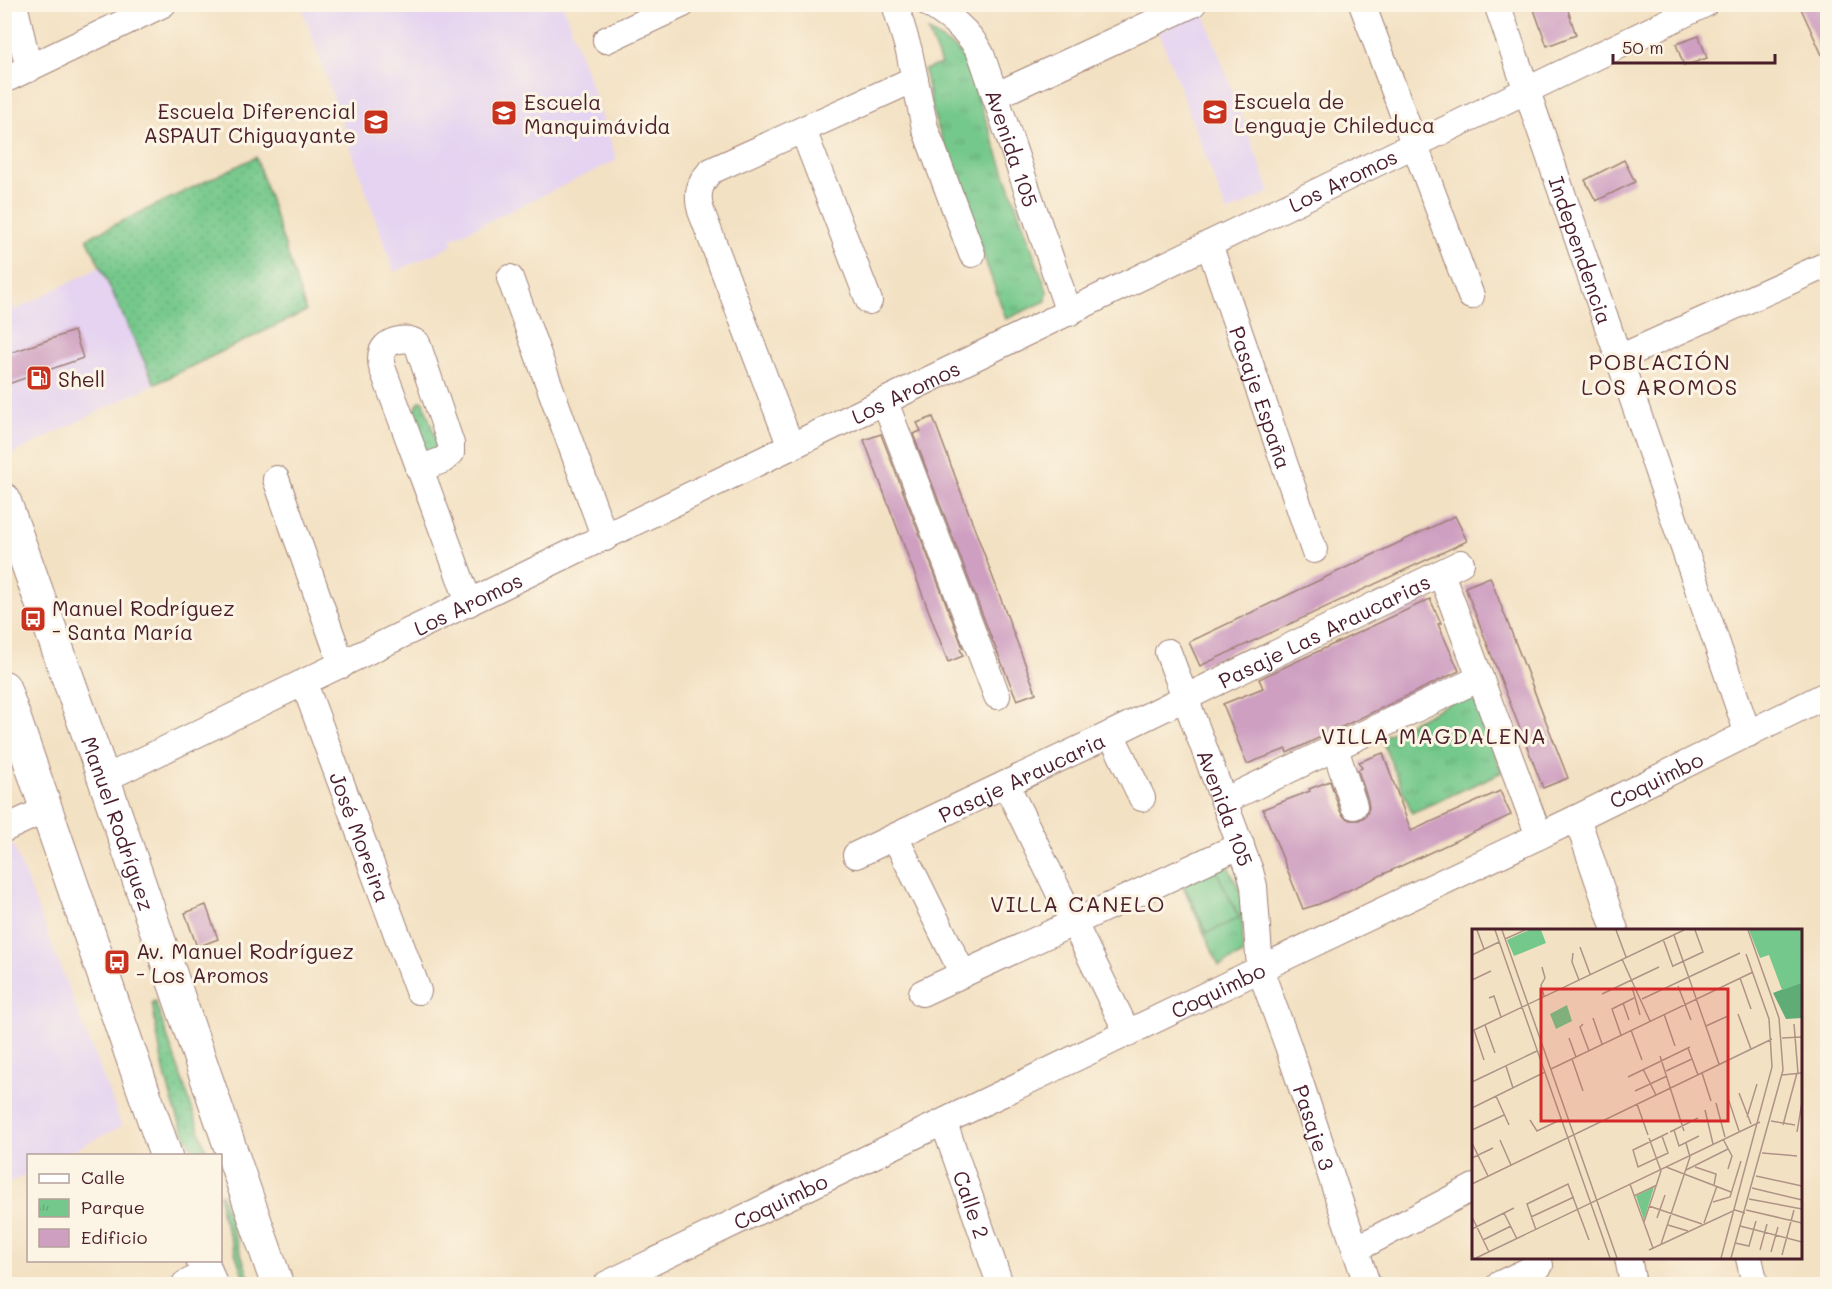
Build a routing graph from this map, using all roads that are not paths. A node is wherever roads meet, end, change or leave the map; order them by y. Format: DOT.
graph roads {
  1 [pos="14,4"];
  2 [pos="163,4"];
  3 [pos="683,4"];
  4 [pos="895,4"];
  5 [pos="929,4"];
  6 [pos="1193,4"];
  7 [pos="1362,4"];
  8 [pos="1497,4"];
  9 [pos="1705,4"];
  10 [pos="606,40"];
  11 [pos="29,69"];
  12 [pos="4,80"];
  13 [pos="915,80"];
  14 [pos="1527,91"];
  15 [pos="995,96"];
  16 [pos="803,130"];
  17 [pos="1414,146"];
  18 [pos="1209,244"];
  19 [pos="972,254"];
  20 [pos="1827,264"];
  21 [pos="510,278"];
  22 [pos="1471,296"];
  23 [pos="869,301"];
  24 [pos="1069,313"];
  25 [pos="1619,358"];
  26 [pos="885,402"];
  27 [pos="791,447"];
  28 [pos="419,469"];
  29 [pos="276,479"];
  30 [pos="4,499"];
  31 [pos="605,538"];
  32 [pos="1314,550"];
  33 [pos="469,603"];
  34 [pos="1168,652"];
  35 [pos="342,665"];
  36 [pos="1480,678"];
  37 [pos="304,683"];
  38 [pos="4,687"];
  39 [pos="1827,694"];
  40 [pos="997,696"];
  41 [pos="1185,698"];
  42 [pos="1111,734"];
  43 [pos="1748,734"];
  44 [pos="1335,747"];
  45 [pos="104,779"];
  46 [pos="1005,784"];
  47 [pos="1142,798"];
  48 [pos="1224,801"];
  49 [pos="1354,806"];
  50 [pos="46,809"];
  51 [pos="1577,818"];
  52 [pos="4,829"];
  53 [pos="1539,836"];
  54 [pos="895,837"];
  55 [pos="1241,845"];
  56 [pos="856,855"];
  57 [pos="1074,923"];
  58 [pos="1615,929"];
  59 [pos="1260,969"];
  60 [pos="963,974"];
  61 [pos="418,991"];
  62 [pos="922,993"];
  63 [pos="1128,1034"];
  64 [pos="944,1123"];
  65 [pos="166,1154"];
  66 [pos="1472,1188"];
  67 [pos="1356,1249"];
  68 [pos="1628,1259"];
  69 [pos="1749,1259"];
  70 [pos="1540,1265"];
  71 [pos="1505,1283"];
  72 [pos="277,1284"];
  73 [pos="607,1284"];
  74 [pos="1000,1284"];
  75 [pos="1367,1284"];
  76 [pos="1633,1284"];
  77 [pos="1755,1284"];
  1 -- 11 [label="street"];
  2 -- 11 [label="street"];
  3 -- 10 [label="street"];
  4 -- 13 [label="street"];
  5 -- 15 [label="street, Avenida 105"];
  6 -- 15 [label="street"];
  7 -- 17 [label="street"];
  8 -- 14 [label="street, Independencia"];
  9 -- 14 [label="street, Los Aromos"];
  11 -- 12 [label="street"];
  13 -- 16 [label="street"];
  13 -- 19 [label="street"];
  14 -- 17 [label="street, Los Aromos"];
  14 -- 25 [label="street, Independencia"];
  15 -- 24 [label="street, Avenida 105"];
  16 -- 23 [label="street"];
  16 -- 27 [label="street"];
  17 -- 18 [label="street, Los Aromos"];
  17 -- 22 [label="street"];
  18 -- 24 [label="street, Los Aromos"];
  18 -- 32 [label="street, Pasaje España"];
  20 -- 25 [label="street"];
  21 -- 31 [label="street"];
  24 -- 26 [label="street, Los Aromos"];
  25 -- 43 [label="street, Independencia"];
  26 -- 27 [label="street, Los Aromos"];
  26 -- 40 [label="street"];
  27 -- 31 [label="street, Los Aromos"];
  28 -- 33 [label="street"];
  29 -- 35 [label="street"];
  30 -- 45 [label="main road, Manuel Rodríguez"];
  31 -- 33 [label="street, Los Aromos"];
  33 -- 35 [label="street, Los Aromos"];
  34 -- 41 [label="street, Avenida 105"];
  35 -- 37 [label="street, Los Aromos"];
  36 -- 41 [label="street, Pasaje Las Araucarias"];
  36 -- 44 [label="street"];
  36 -- 53 [label="street"];
  37 -- 45 [label="street, Los Aromos"];
  37 -- 61 [label="street, José Moreira"];
  38 -- 50 [label="main road"];
  39 -- 43 [label="street, Coquimbo"];
  41 -- 42 [label="street, Pasaje Araucaria"];
  41 -- 48 [label="street, Avenida 105"];
  42 -- 46 [label="street, Pasaje Araucaria"];
  42 -- 47 [label="street"];
  43 -- 51 [label="street, Coquimbo"];
  44 -- 48 [label="street"];
  44 -- 49 [label="street"];
  45 -- 72 [label="main road, Manuel Rodríguez"];
  46 -- 54 [label="street, Pasaje Araucaria"];
  46 -- 57 [label="street"];
  48 -- 55 [label="street, Avenida 105"];
  50 -- 52 [label="street"];
  50 -- 65 [label="main road"];
  51 -- 53 [label="street, Coquimbo"];
  51 -- 58 [label="street"];
  53 -- 59 [label="street, Coquimbo"];
  54 -- 56 [label="street, Pasaje Araucaria"];
  54 -- 60 [label="street"];
  55 -- 57 [label="street"];
  55 -- 59 [label="street, Avenida 105"];
  57 -- 60 [label="street"];
  57 -- 63 [label="street"];
  59 -- 63 [label="street, Coquimbo"];
  59 -- 67 [label="street, Pasaje 3"];
  60 -- 62 [label="street"];
  63 -- 64 [label="street, Coquimbo"];
  64 -- 73 [label="street, Coquimbo"];
  64 -- 74 [label="street, Calle 2"];
  66 -- 67 [label="street"];
  67 -- 75 [label="street, Pasaje 3"];
  68 -- 76 [label="street"];
  69 -- 77 [label="street"];
  70 -- 71 [label="street"];
}
